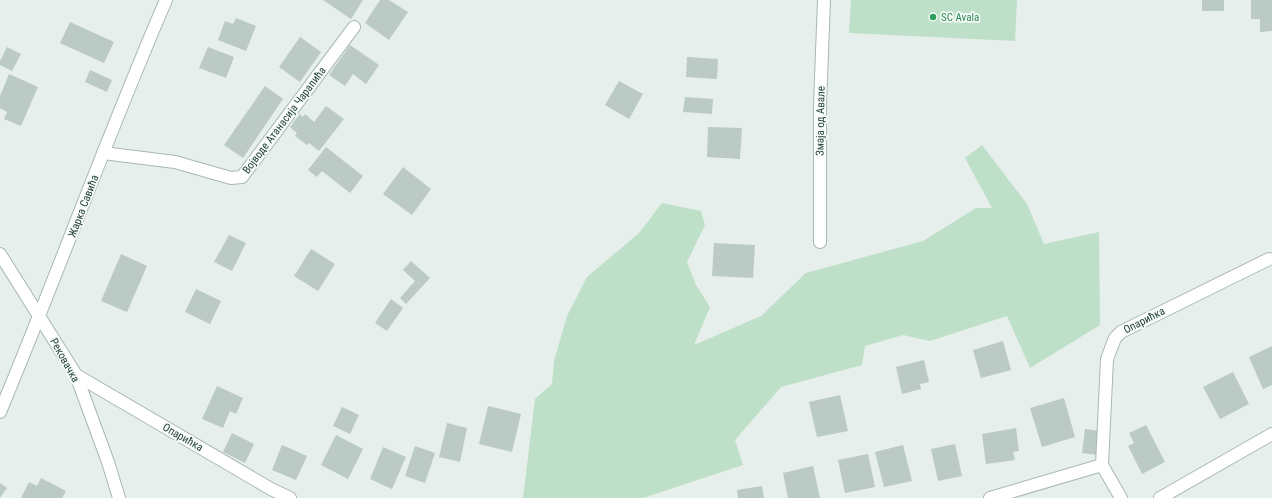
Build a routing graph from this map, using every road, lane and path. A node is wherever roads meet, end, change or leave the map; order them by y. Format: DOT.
graph roads {
  1 [pos="166,0"];
  2 [pos="824,0"];
  3 [pos="354,27"];
  4 [pos="103,153"];
  5 [pos="820,242"];
  6 [pos="0,254"];
  7 [pos="1269,259"];
  8 [pos="40,317"];
  9 [pos="76,375"];
  10 [pos="0,412"];
  11 [pos="1272,434"];
  12 [pos="1102,464"];
  13 [pos="119,498"];
  14 [pos="290,498"];
  15 [pos="990,498"];
  16 [pos="1120,498"];
  17 [pos="1160,498"];
  1 -- 4 [label="street, Жарка Савића"];
  2 -- 5 [label="street, Змаја од Авале"];
  3 -- 4 [label="street, Војводе Атанасија Чарапића"];
  4 -- 8 [label="street, Жарка Савића"];
  6 -- 8 [label="street, Рековачка"];
  7 -- 12 [label="street, Опарићка"];
  8 -- 9 [label="street, Рековачка"];
  8 -- 10 [label="street, Жарка Савића"];
  9 -- 13 [label="street, Рековачка"];
  9 -- 14 [label="street, Опарићка"];
  11 -- 17 [label="street"];
  12 -- 15 [label="street"];
  12 -- 16 [label="street"];
}
